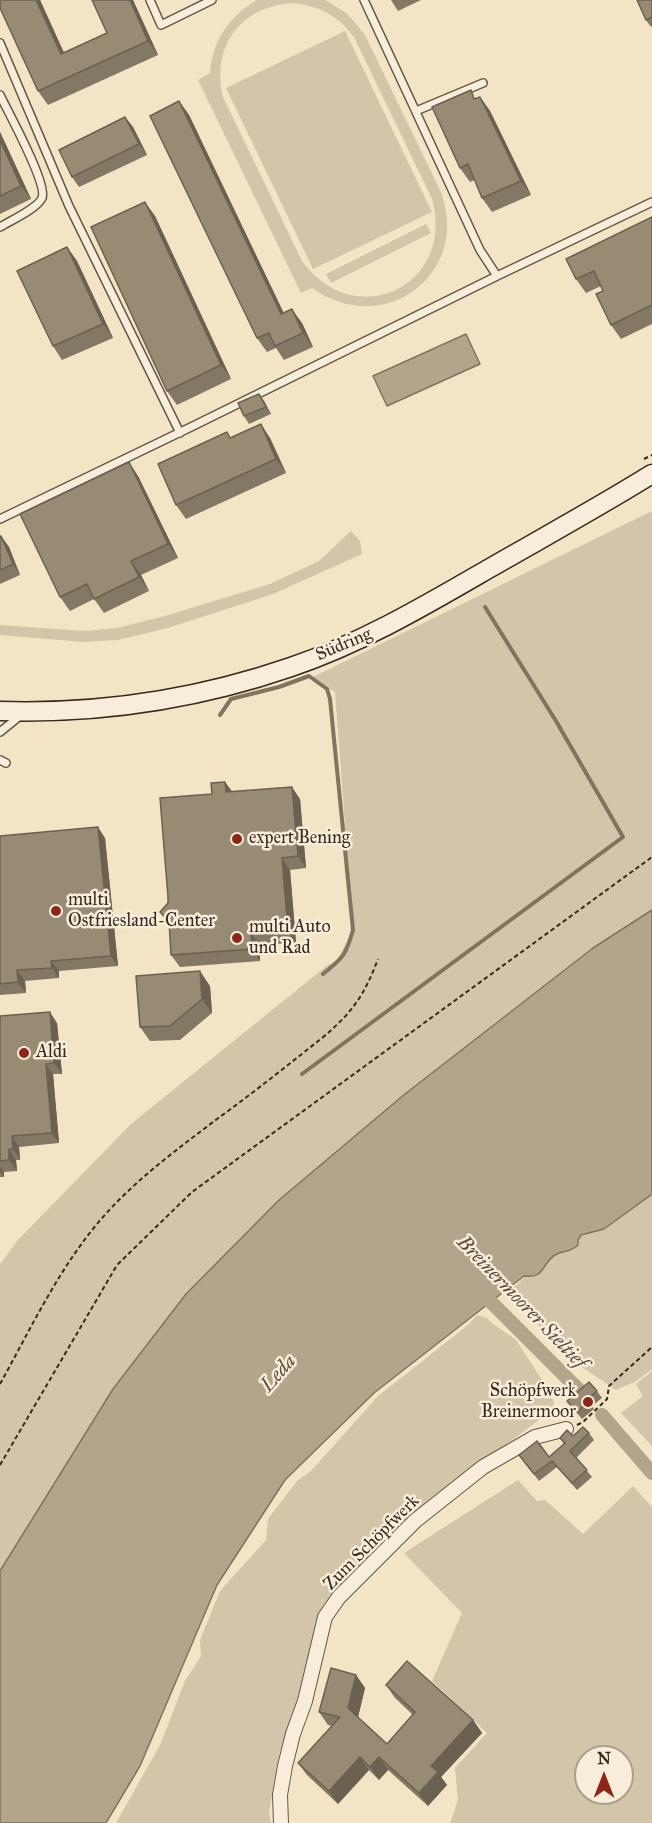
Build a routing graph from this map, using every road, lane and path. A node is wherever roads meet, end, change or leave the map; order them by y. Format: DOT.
graph roads {
  1 [pos="150,0"];
  2 [pos="212,0"];
  3 [pos="364,0"];
  4 [pos="0,44"];
  5 [pos="483,83"];
  6 [pos="0,95"];
  7 [pos="416,111"];
  8 [pos="652,202"];
  9 [pos="0,227"];
  10 [pos="497,276"];
  11 [pos="180,433"];
  12 [pos="652,454"];
  13 [pos="647,467"];
  14 [pos="0,519"];
  15 [pos="0,711"];
  16 [pos="26,712"];
  17 [pos="0,732"];
  18 [pos="652,857"];
  19 [pos="378,959"];
  20 [pos="652,1347"];
  21 [pos="0,1384"];
  22 [pos="566,1429"];
  23 [pos="0,1465"];
  24 [pos="281,1823"];
  1 -- 2 [label="lane"];
  3 -- 7 [label="lane"];
  4 -- 11 [label="lane"];
  5 -- 7 [label="lane"];
  6 -- 9 [label="lane"];
  7 -- 10 [label="lane"];
  8 -- 10 [label="lane"];
  10 -- 11 [label="lane"];
  11 -- 14 [label="lane"];
  12 -- 13 [label="path"];
  13 -- 16 [label="main road, Südring"];
  15 -- 16 [label="main road, Südring"];
  16 -- 17 [label="lane"];
  18 -- 23 [label="path"];
  19 -- 21 [label="path"];
  20 -- 22 [label="path"];
  22 -- 24 [label="street, Zum Schöpfwerk"];
}
